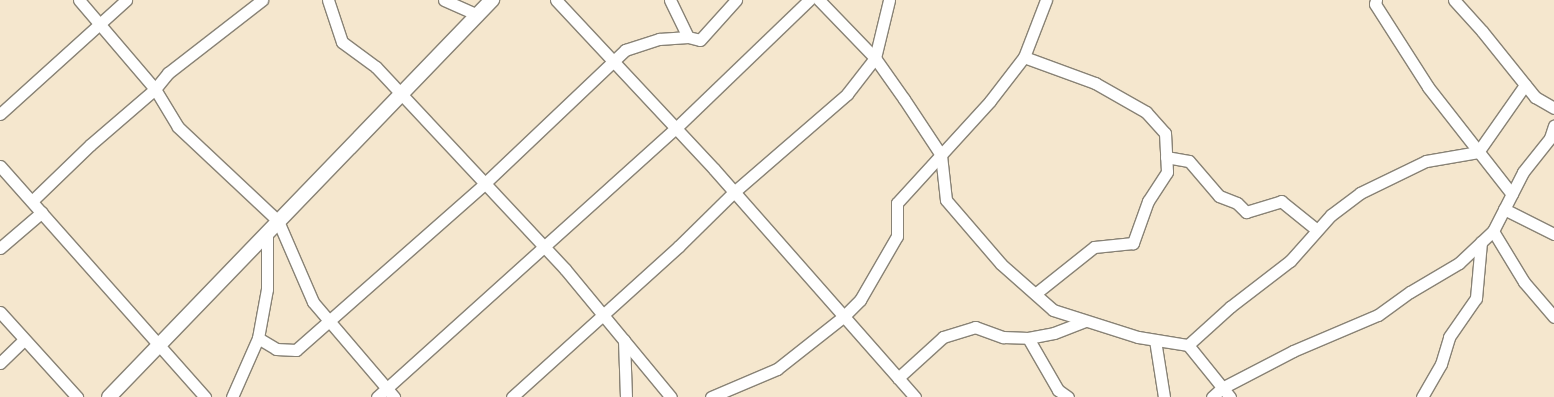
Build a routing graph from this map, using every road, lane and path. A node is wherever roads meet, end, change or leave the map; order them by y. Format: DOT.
graph roads {
  1 [pos="79,0"];
  2 [pos="126,0"];
  3 [pos="262,0"];
  4 [pos="328,0"];
  5 [pos="444,0"];
  6 [pos="492,0"];
  7 [pos="556,0"];
  8 [pos="670,0"];
  9 [pos="736,0"];
  10 [pos="809,0"];
  11 [pos="819,0"];
  12 [pos="889,0"];
  13 [pos="1046,0"];
  14 [pos="1376,0"];
  15 [pos="1454,0"];
  16 [pos="478,15"];
  17 [pos="100,24"];
  18 [pos="688,37"];
  19 [pos="1024,57"];
  20 [pos="875,58"];
  21 [pos="612,60"];
  22 [pos="1525,85"];
  23 [pos="155,89"];
  24 [pos="401,94"];
  25 [pos="1554,108"];
  26 [pos="0,114"];
  27 [pos="1554,126"];
  28 [pos="676,128"];
  29 [pos="1478,152"];
  30 [pos="942,155"];
  31 [pos="1166,156"];
  32 [pos="0,166"];
  33 [pos="484,184"];
  34 [pos="734,192"];
  35 [pos="1512,194"];
  36 [pos="32,201"];
  37 [pos="1504,209"];
  38 [pos="42,212"];
  39 [pos="278,221"];
  40 [pos="1317,230"];
  41 [pos="1493,230"];
  42 [pos="267,232"];
  43 [pos="1554,234"];
  44 [pos="1481,242"];
  45 [pos="543,246"];
  46 [pos="0,248"];
  47 [pos="1035,294"];
  48 [pos="0,312"];
  49 [pos="602,314"];
  50 [pos="844,316"];
  51 [pos="1554,317"];
  52 [pos="1085,320"];
  53 [pos="328,321"];
  54 [pos="258,338"];
  55 [pos="1028,338"];
  56 [pos="24,340"];
  57 [pos="624,340"];
  58 [pos="1155,340"];
  59 [pos="159,345"];
  60 [pos="1188,345"];
  61 [pos="0,363"];
  62 [pos="898,378"];
  63 [pos="391,393"];
  64 [pos="1226,393"];
  65 [pos="77,397"];
  66 [pos="109,397"];
  67 [pos="205,397"];
  68 [pos="232,397"];
  69 [pos="377,397"];
  70 [pos="512,397"];
  71 [pos="626,397"];
  72 [pos="671,397"];
  73 [pos="711,397"];
  74 [pos="915,397"];
  75 [pos="1068,397"];
  76 [pos="1164,397"];
  77 [pos="1212,397"];
  78 [pos="1422,397"];
  1 -- 17 [label="street"];
  2 -- 17 [label="street"];
  3 -- 23 [label="street"];
  4 -- 24 [label="street"];
  5 -- 16 [label="street"];
  6 -- 16 [label="street"];
  7 -- 21 [label="street"];
  8 -- 18 [label="street"];
  9 -- 18 [label="street"];
  10 -- 28 [label="street"];
  11 -- 20 [label="street"];
  12 -- 20 [label="street"];
  13 -- 19 [label="street"];
  14 -- 29 [label="street"];
  15 -- 22 [label="street"];
  16 -- 24 [label="street"];
  17 -- 23 [label="street"];
  17 -- 26 [label="street"];
  18 -- 21 [label="street"];
  19 -- 30 [label="street"];
  19 -- 31 [label="street"];
  20 -- 30 [label="street"];
  20 -- 34 [label="street"];
  21 -- 28 [label="street"];
  21 -- 33 [label="street"];
  22 -- 25 [label="street"];
  22 -- 29 [label="street"];
  23 -- 36 [label="street"];
  23 -- 39 [label="street"];
  24 -- 33 [label="street"];
  24 -- 39 [label="street"];
  27 -- 35 [label="street"];
  28 -- 34 [label="street"];
  28 -- 45 [label="street"];
  29 -- 35 [label="street"];
  29 -- 40 [label="street"];
  30 -- 47 [label="street"];
  30 -- 50 [label="street"];
  31 -- 40 [label="street"];
  31 -- 47 [label="street"];
  32 -- 36 [label="street"];
  33 -- 45 [label="street"];
  33 -- 53 [label="street"];
  34 -- 49 [label="street"];
  34 -- 50 [label="street"];
  35 -- 37 [label="street"];
  36 -- 38 [label="street"];
  37 -- 41 [label="street"];
  37 -- 43 [label="street"];
  38 -- 46 [label="street"];
  38 -- 59 [label="street"];
  39 -- 42 [label="street"];
  39 -- 53 [label="street"];
  40 -- 60 [label="street"];
  41 -- 44 [label="street"];
  41 -- 51 [label="street"];
  42 -- 54 [label="street"];
  42 -- 59 [label="street"];
  44 -- 64 [label="street"];
  44 -- 78 [label="street"];
  45 -- 49 [label="street"];
  45 -- 63 [label="street"];
  47 -- 52 [label="street"];
  48 -- 56 [label="street"];
  49 -- 57 [label="street"];
  49 -- 70 [label="street"];
  50 -- 62 [label="street"];
  50 -- 73 [label="street"];
  52 -- 55 [label="street"];
  52 -- 58 [label="street"];
  53 -- 54 [label="street"];
  53 -- 63 [label="street"];
  54 -- 68 [label="street"];
  55 -- 62 [label="street"];
  55 -- 75 [label="street"];
  56 -- 61 [label="street"];
  56 -- 65 [label="street"];
  57 -- 71 [label="street"];
  57 -- 72 [label="street"];
  58 -- 60 [label="street"];
  58 -- 76 [label="street"];
  59 -- 66 [label="street"];
  59 -- 67 [label="street"];
  60 -- 64 [label="street"];
  62 -- 74 [label="street"];
  63 -- 69 [label="street"];
  64 -- 77 [label="street"];
}
